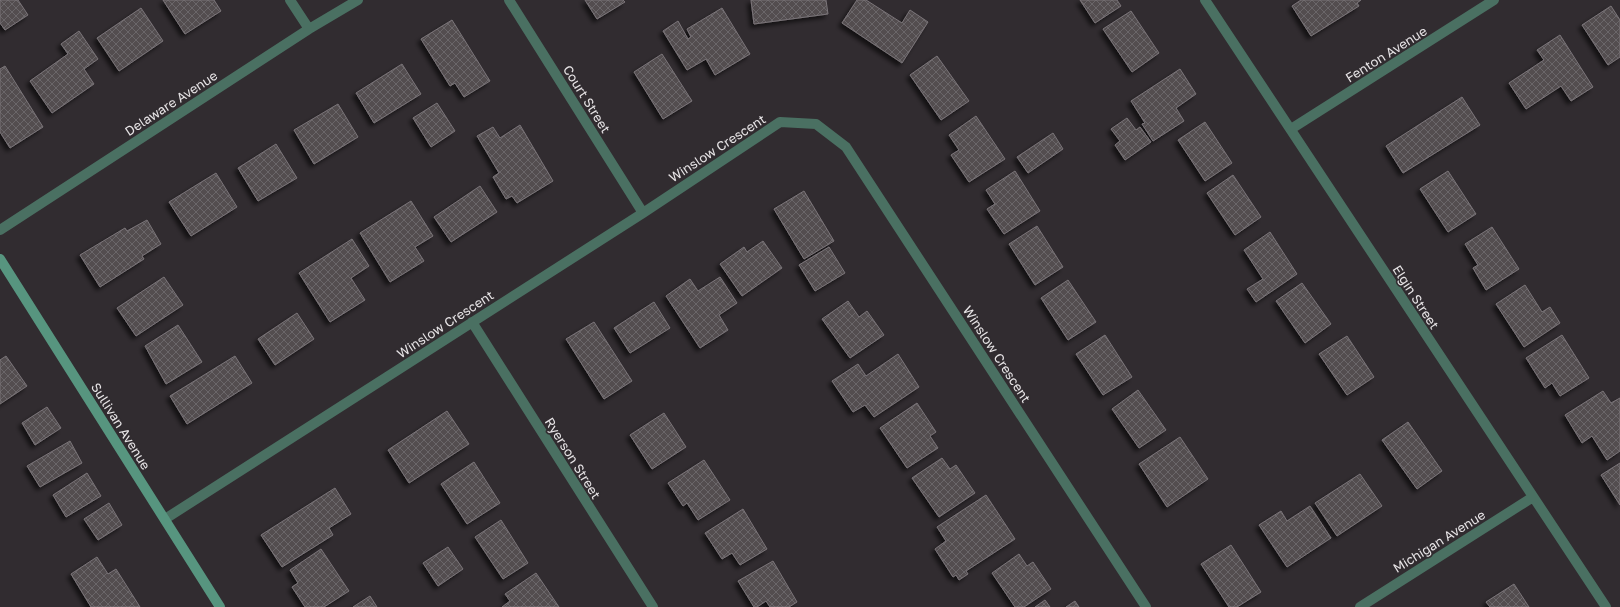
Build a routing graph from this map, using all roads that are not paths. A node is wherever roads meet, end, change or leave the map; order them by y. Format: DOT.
graph roads {
  1 [pos="290,0"];
  2 [pos="358,0"];
  3 [pos="509,0"];
  4 [pos="1205,0"];
  5 [pos="1494,0"];
  6 [pos="309,29"];
  7 [pos="1291,129"];
  8 [pos="643,213"];
  9 [pos="0,230"];
  10 [pos="0,259"];
  11 [pos="472,322"];
  12 [pos="1532,498"];
  13 [pos="165,519"];
  14 [pos="220,607"];
  15 [pos="653,607"];
  16 [pos="1146,607"];
  17 [pos="1360,607"];
  18 [pos="1606,607"];
  1 -- 6 [label="street"];
  2 -- 6 [label="street, Delaware Avenue"];
  3 -- 8 [label="street, Court Street"];
  4 -- 7 [label="street, Elgin Street"];
  5 -- 7 [label="street, Fenton Avenue"];
  6 -- 9 [label="street, Delaware Avenue"];
  7 -- 12 [label="street, Elgin Street"];
  8 -- 11 [label="street, Winslow Crescent"];
  8 -- 16 [label="street, Winslow Crescent"];
  10 -- 13 [label="street, Sullivan Avenue"];
  11 -- 13 [label="street, Winslow Crescent"];
  11 -- 15 [label="street, Ryerson Street"];
  12 -- 17 [label="street, Michigan Avenue"];
  12 -- 18 [label="street, Elgin Street"];
  13 -- 14 [label="street, Sullivan Avenue"];
}
